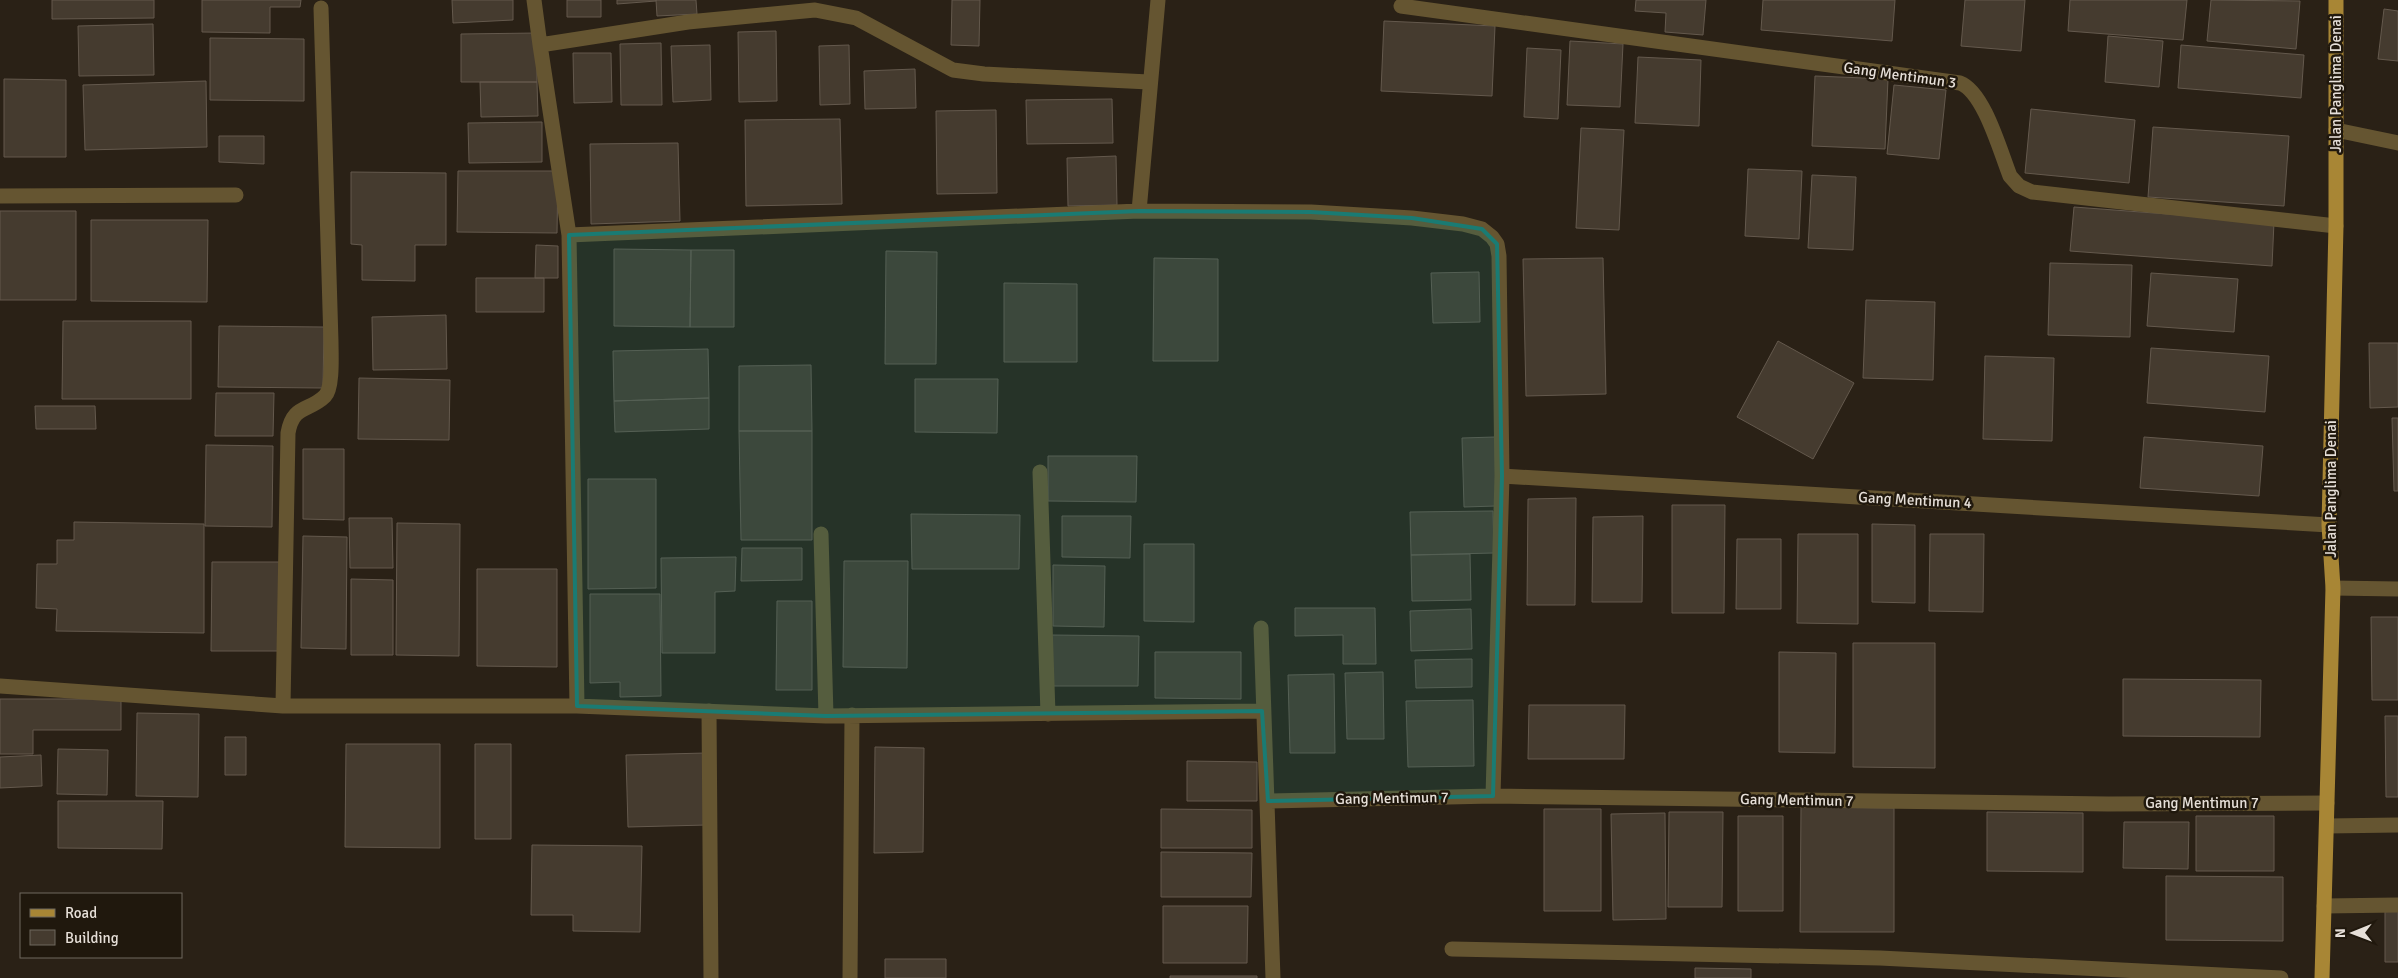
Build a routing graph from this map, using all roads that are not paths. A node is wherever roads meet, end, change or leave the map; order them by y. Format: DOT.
graph roads {
  1 [pos="534,0"];
  2 [pos="1158,0"];
  3 [pos="2336,0"];
  4 [pos="1401,6"];
  5 [pos="321,8"];
  6 [pos="540,45"];
  7 [pos="1149,82"];
  8 [pos="2336,130"];
  9 [pos="2398,143"];
  10 [pos="236,195"];
  11 [pos="0,196"];
  12 [pos="1139,211"];
  13 [pos="2336,226"];
  14 [pos="569,235"];
  15 [pos="1040,472"];
  16 [pos="1502,476"];
  17 [pos="2329,525"];
  18 [pos="821,534"];
  19 [pos="2333,588"];
  20 [pos="2398,589"];
  21 [pos="1260,628"];
  22 [pos="0,686"];
  23 [pos="283,706"];
  24 [pos="576,706"];
  25 [pos="709,711"];
  26 [pos="1262,712"];
  27 [pos="1048,714"];
  28 [pos="852,715"];
  29 [pos="826,716"];
  30 [pos="1493,796"];
  31 [pos="1268,801"];
  32 [pos="2327,802"];
  33 [pos="2398,825"];
  34 [pos="2327,826"];
  35 [pos="2398,905"];
  36 [pos="2324,906"];
  37 [pos="1452,949"];
  38 [pos="710,978"];
  39 [pos="850,978"];
  40 [pos="1273,978"];
  41 [pos="2280,978"];
  42 [pos="2322,978"];
  1 -- 6 [label="street"];
  2 -- 7 [label="street"];
  3 -- 8 [label="main road, Jalan Panglima Denai"];
  4 -- 13 [label="street, Gang Mentimun 3"];
  5 -- 23 [label="street"];
  6 -- 7 [label="street"];
  6 -- 14 [label="street"];
  7 -- 12 [label="street"];
  8 -- 9 [label="street"];
  8 -- 13 [label="main road, Jalan Panglima Denai"];
  10 -- 11 [label="street"];
  12 -- 14 [label="street"];
  12 -- 16 [label="street"];
  13 -- 17 [label="main road, Jalan Panglima Denai"];
  14 -- 24 [label="street"];
  15 -- 27 [label="street"];
  16 -- 17 [label="street, Gang Mentimun 4"];
  16 -- 30 [label="street"];
  17 -- 19 [label="main road, Jalan Panglima Denai"];
  18 -- 29 [label="street"];
  19 -- 20 [label="street"];
  19 -- 32 [label="main road, Jalan Panglima Denai"];
  21 -- 26 [label="street"];
  22 -- 23 [label="street"];
  23 -- 24 [label="street"];
  24 -- 25 [label="street"];
  25 -- 29 [label="street"];
  25 -- 38 [label="street"];
  26 -- 27 [label="street"];
  26 -- 31 [label="street"];
  27 -- 28 [label="street"];
  28 -- 29 [label="street"];
  28 -- 39 [label="street"];
  30 -- 31 [label="street, Gang Mentimun 7"];
  30 -- 32 [label="street, Gang Mentimun 7"];
  31 -- 40 [label="street"];
  32 -- 34 [label="main road, Jalan Panglima Denai"];
  33 -- 34 [label="street"];
  34 -- 36 [label="main road, Jalan Panglima Denai"];
  35 -- 36 [label="street"];
  36 -- 42 [label="main road, Jalan Panglima Denai"];
  37 -- 41 [label="street"];
}
